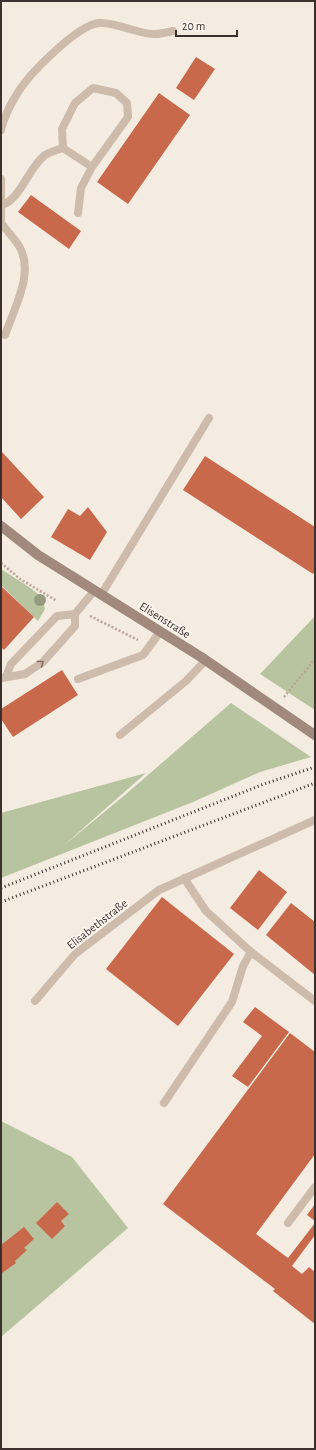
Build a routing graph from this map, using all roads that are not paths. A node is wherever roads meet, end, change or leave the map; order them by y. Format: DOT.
graph roads {
  1 [pos="173,31"];
  2 [pos="1,130"];
  3 [pos="63,148"];
  4 [pos="92,167"];
  5 [pos="1,179"];
  6 [pos="2,205"];
  7 [pos="78,213"];
  8 [pos="1,224"];
  9 [pos="5,335"];
  10 [pos="209,418"];
  11 [pos="1,526"];
  12 [pos="97,593"];
  13 [pos="77,612"];
  14 [pos="160,632"];
  15 [pos="206,661"];
  16 [pos="3,677"];
  17 [pos="78,679"];
  18 [pos="120,735"];
  19 [pos="315,735"];
  20 [pos="315,820"];
  21 [pos="184,878"];
  22 [pos="251,952"];
  23 [pos="35,1001"];
  24 [pos="315,1001"];
  25 [pos="164,1103"];
  26 [pos="315,1187"];
  27 [pos="288,1223"];
  1 -- 2 [label="lane"];
  3 -- 4 [label="lane"];
  3 -- 4 [label="lane"];
  3 -- 6 [label="lane"];
  4 -- 7 [label="lane"];
  5 -- 6 [label="lane"];
  6 -- 8 [label="lane"];
  8 -- 9 [label="lane"];
  10 -- 12 [label="lane"];
  11 -- 12 [label="street, Elisenstraße"];
  12 -- 13 [label="lane"];
  12 -- 14 [label="street, Elisenstraße"];
  13 -- 16 [label="lane"];
  16 -- 13 [label="lane, one-way"];
  14 -- 15 [label="street, Elisenstraße"];
  14 -- 17 [label="lane"];
  15 -- 18 [label="lane"];
  15 -- 19 [label="street, Elisenstraße"];
  20 -- 21 [label="lane, Elisabethstraße"];
  21 -- 22 [label="lane"];
  21 -- 23 [label="lane, Elisabethstraße"];
  22 -- 24 [label="lane"];
  22 -- 25 [label="lane"];
  26 -- 27 [label="lane"];
}
